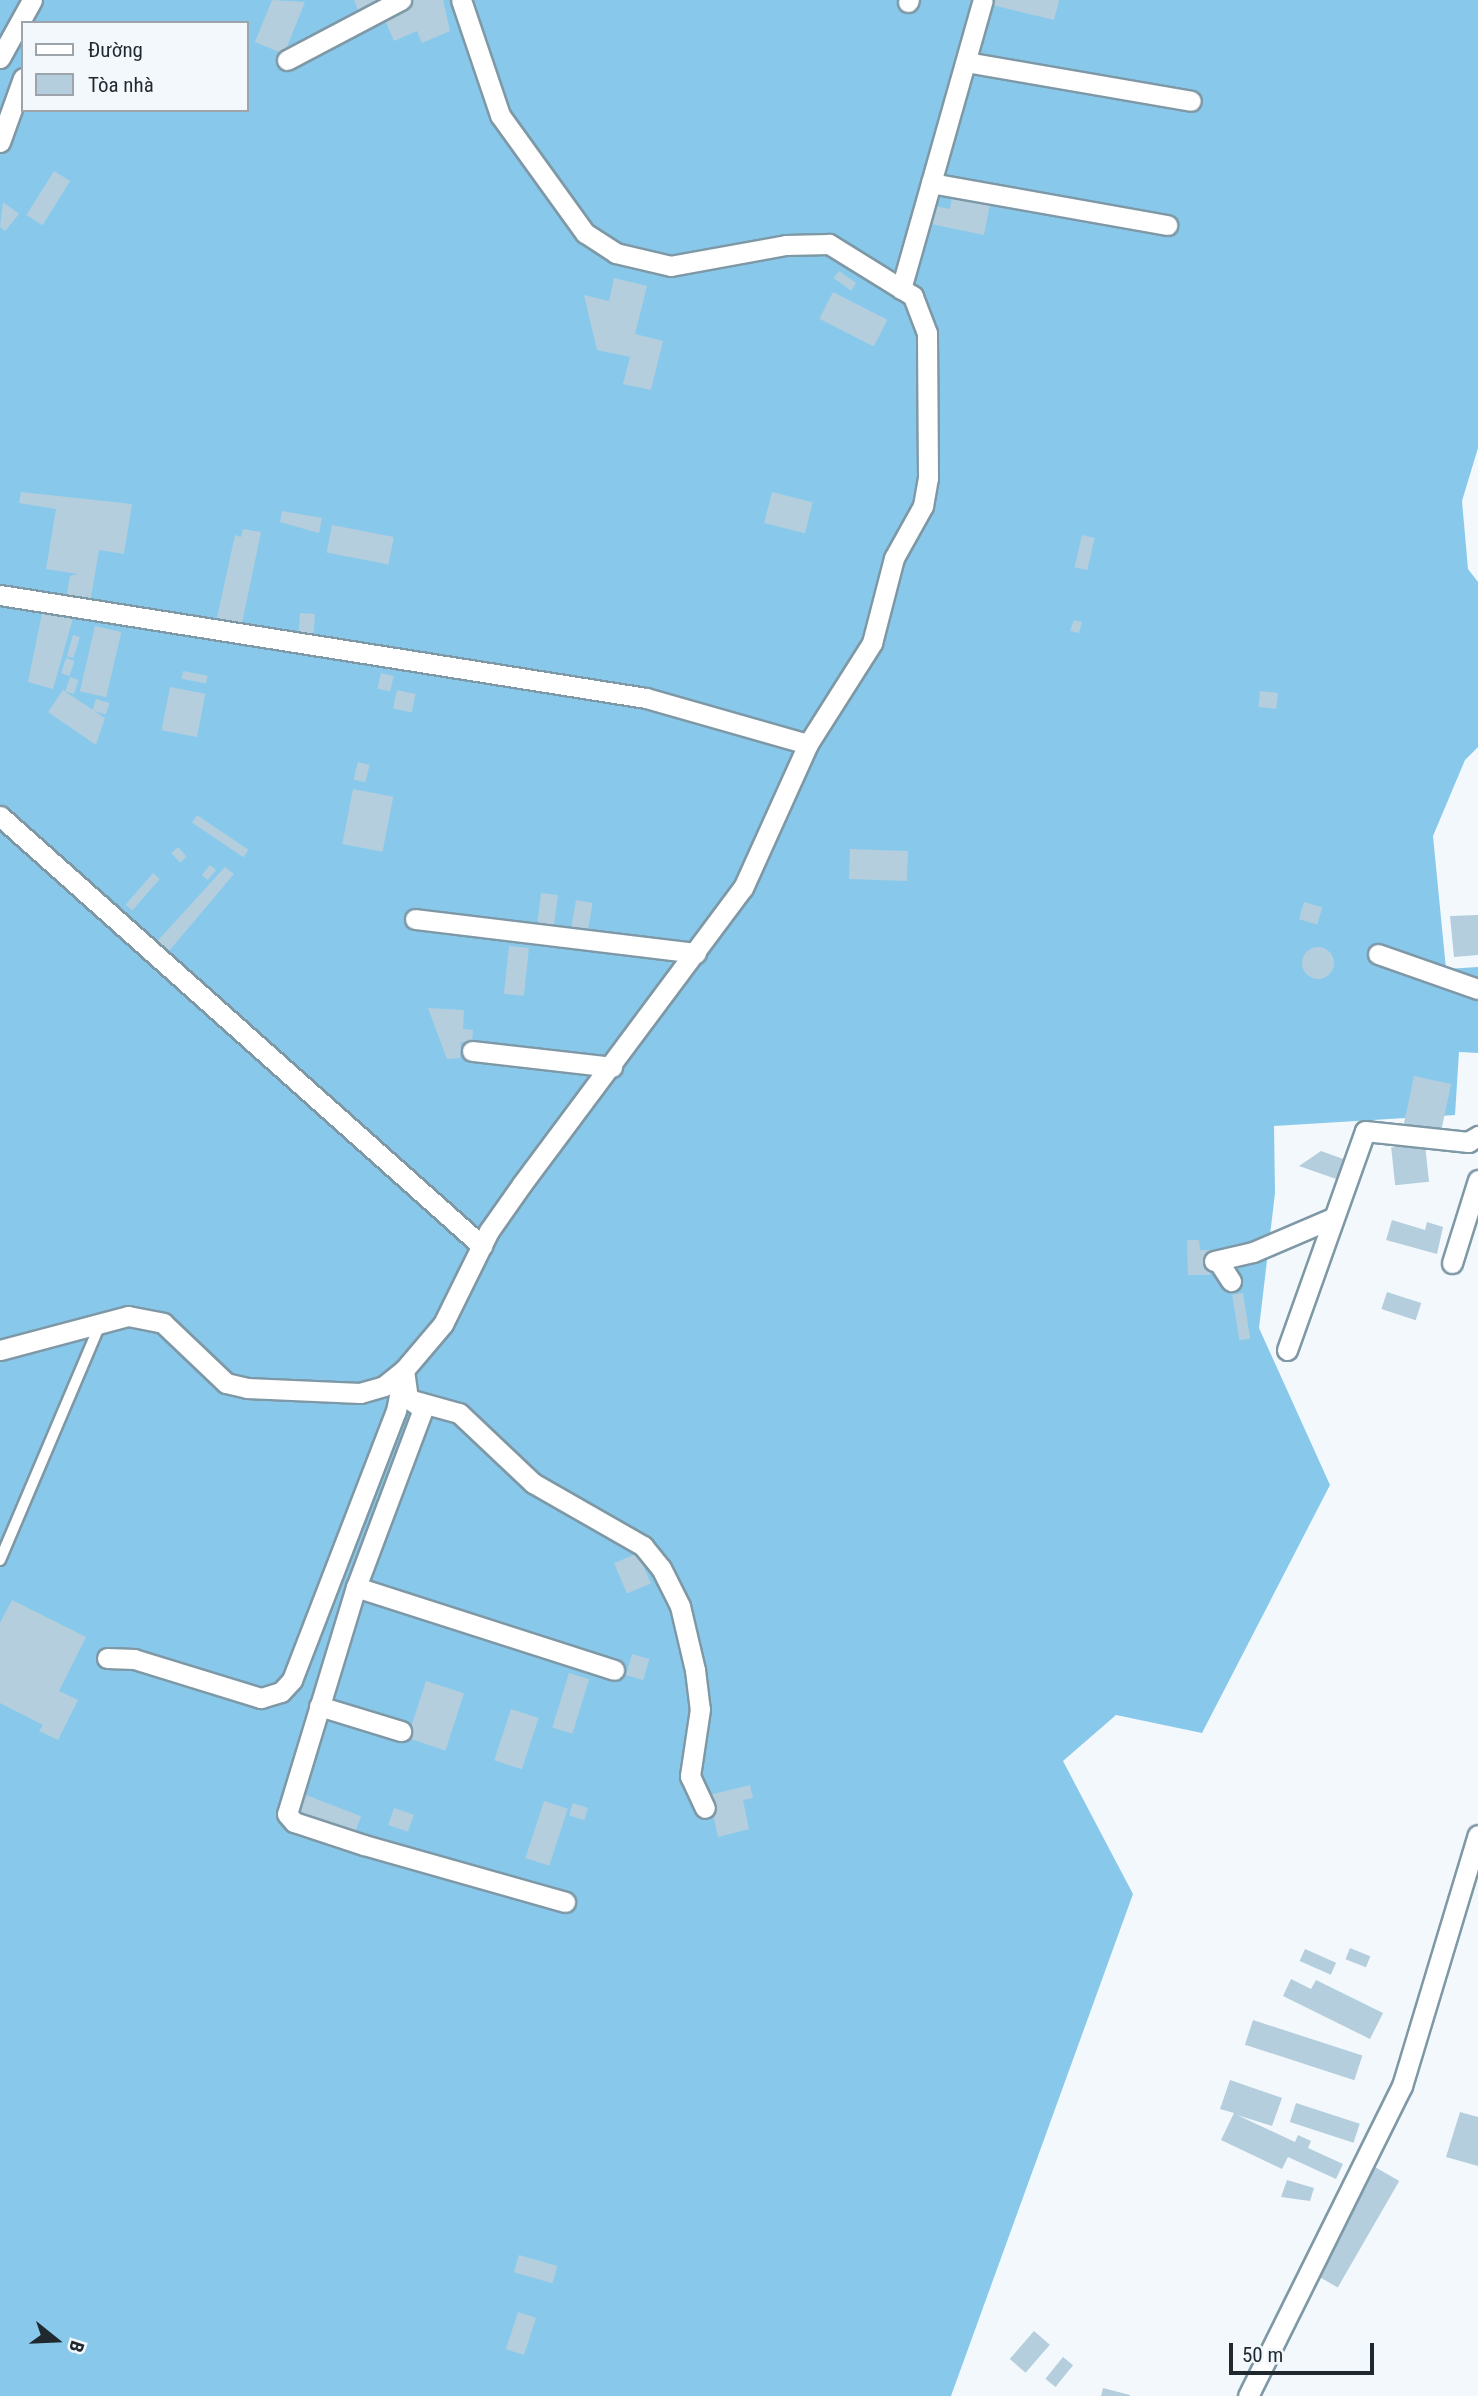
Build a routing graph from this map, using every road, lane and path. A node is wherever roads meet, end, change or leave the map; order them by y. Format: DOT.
graph roads {
  1 [pos="32,0"];
  2 [pos="401,0"];
  3 [pos="461,0"];
  4 [pos="984,0"];
  5 [pos="24,21"];
  6 [pos="21,29"];
  7 [pos="0,58"];
  8 [pos="287,60"];
  9 [pos="966,62"];
  10 [pos="21,84"];
  11 [pos="1191,100"];
  12 [pos="0,142"];
  13 [pos="931,183"];
  14 [pos="1167,225"];
  15 [pos="901,289"];
  16 [pos="0,595"];
  17 [pos="808,744"];
  18 [pos="0,816"];
  19 [pos="415,919"];
  20 [pos="696,953"];
  21 [pos="1378,954"];
  22 [pos="1478,989"];
  23 [pos="472,1051"];
  24 [pos="612,1067"];
  25 [pos="1478,1136"];
  26 [pos="1478,1180"];
  27 [pos="1330,1219"];
  28 [pos="482,1247"];
  29 [pos="1452,1263"];
  30 [pos="1231,1281"];
  31 [pos="101,1320"];
  32 [pos="0,1350"];
  33 [pos="1287,1350"];
  34 [pos="404,1370"];
  35 [pos="408,1399"];
  36 [pos="0,1560"];
  37 [pos="356,1587"];
  38 [pos="107,1658"];
  39 [pos="614,1670"];
  40 [pos="319,1706"];
  41 [pos="401,1731"];
  42 [pos="705,1808"];
  43 [pos="1478,1835"];
  44 [pos="565,1902"];
  45 [pos="1248,2396"];
  1 -- 5 [label="street"];
  2 -- 8 [label="street"];
  3 -- 15 [label="street"];
  4 -- 9 [label="street"];
  6 -- 7 [label="street"];
  9 -- 11 [label="street"];
  9 -- 13 [label="street"];
  10 -- 12 [label="street"];
  13 -- 14 [label="street"];
  13 -- 15 [label="street"];
  15 -- 17 [label="street"];
  16 -- 17 [label="street"];
  17 -- 20 [label="street"];
  18 -- 28 [label="street"];
  19 -- 20 [label="street"];
  20 -- 24 [label="street"];
  21 -- 22 [label="street"];
  23 -- 24 [label="street"];
  24 -- 28 [label="street"];
  25 -- 27 [label="street"];
  26 -- 29 [label="street"];
  27 -- 30 [label="street"];
  27 -- 33 [label="street"];
  28 -- 34 [label="street"];
  31 -- 32 [label="street"];
  31 -- 34 [label="street"];
  31 -- 36 [label="lane"];
  34 -- 35 [label="street"];
  34 -- 38 [label="street"];
  35 -- 37 [label="street"];
  35 -- 42 [label="street"];
  37 -- 39 [label="street"];
  37 -- 40 [label="street"];
  40 -- 41 [label="street"];
  40 -- 44 [label="street"];
  43 -- 45 [label="street"];
}
